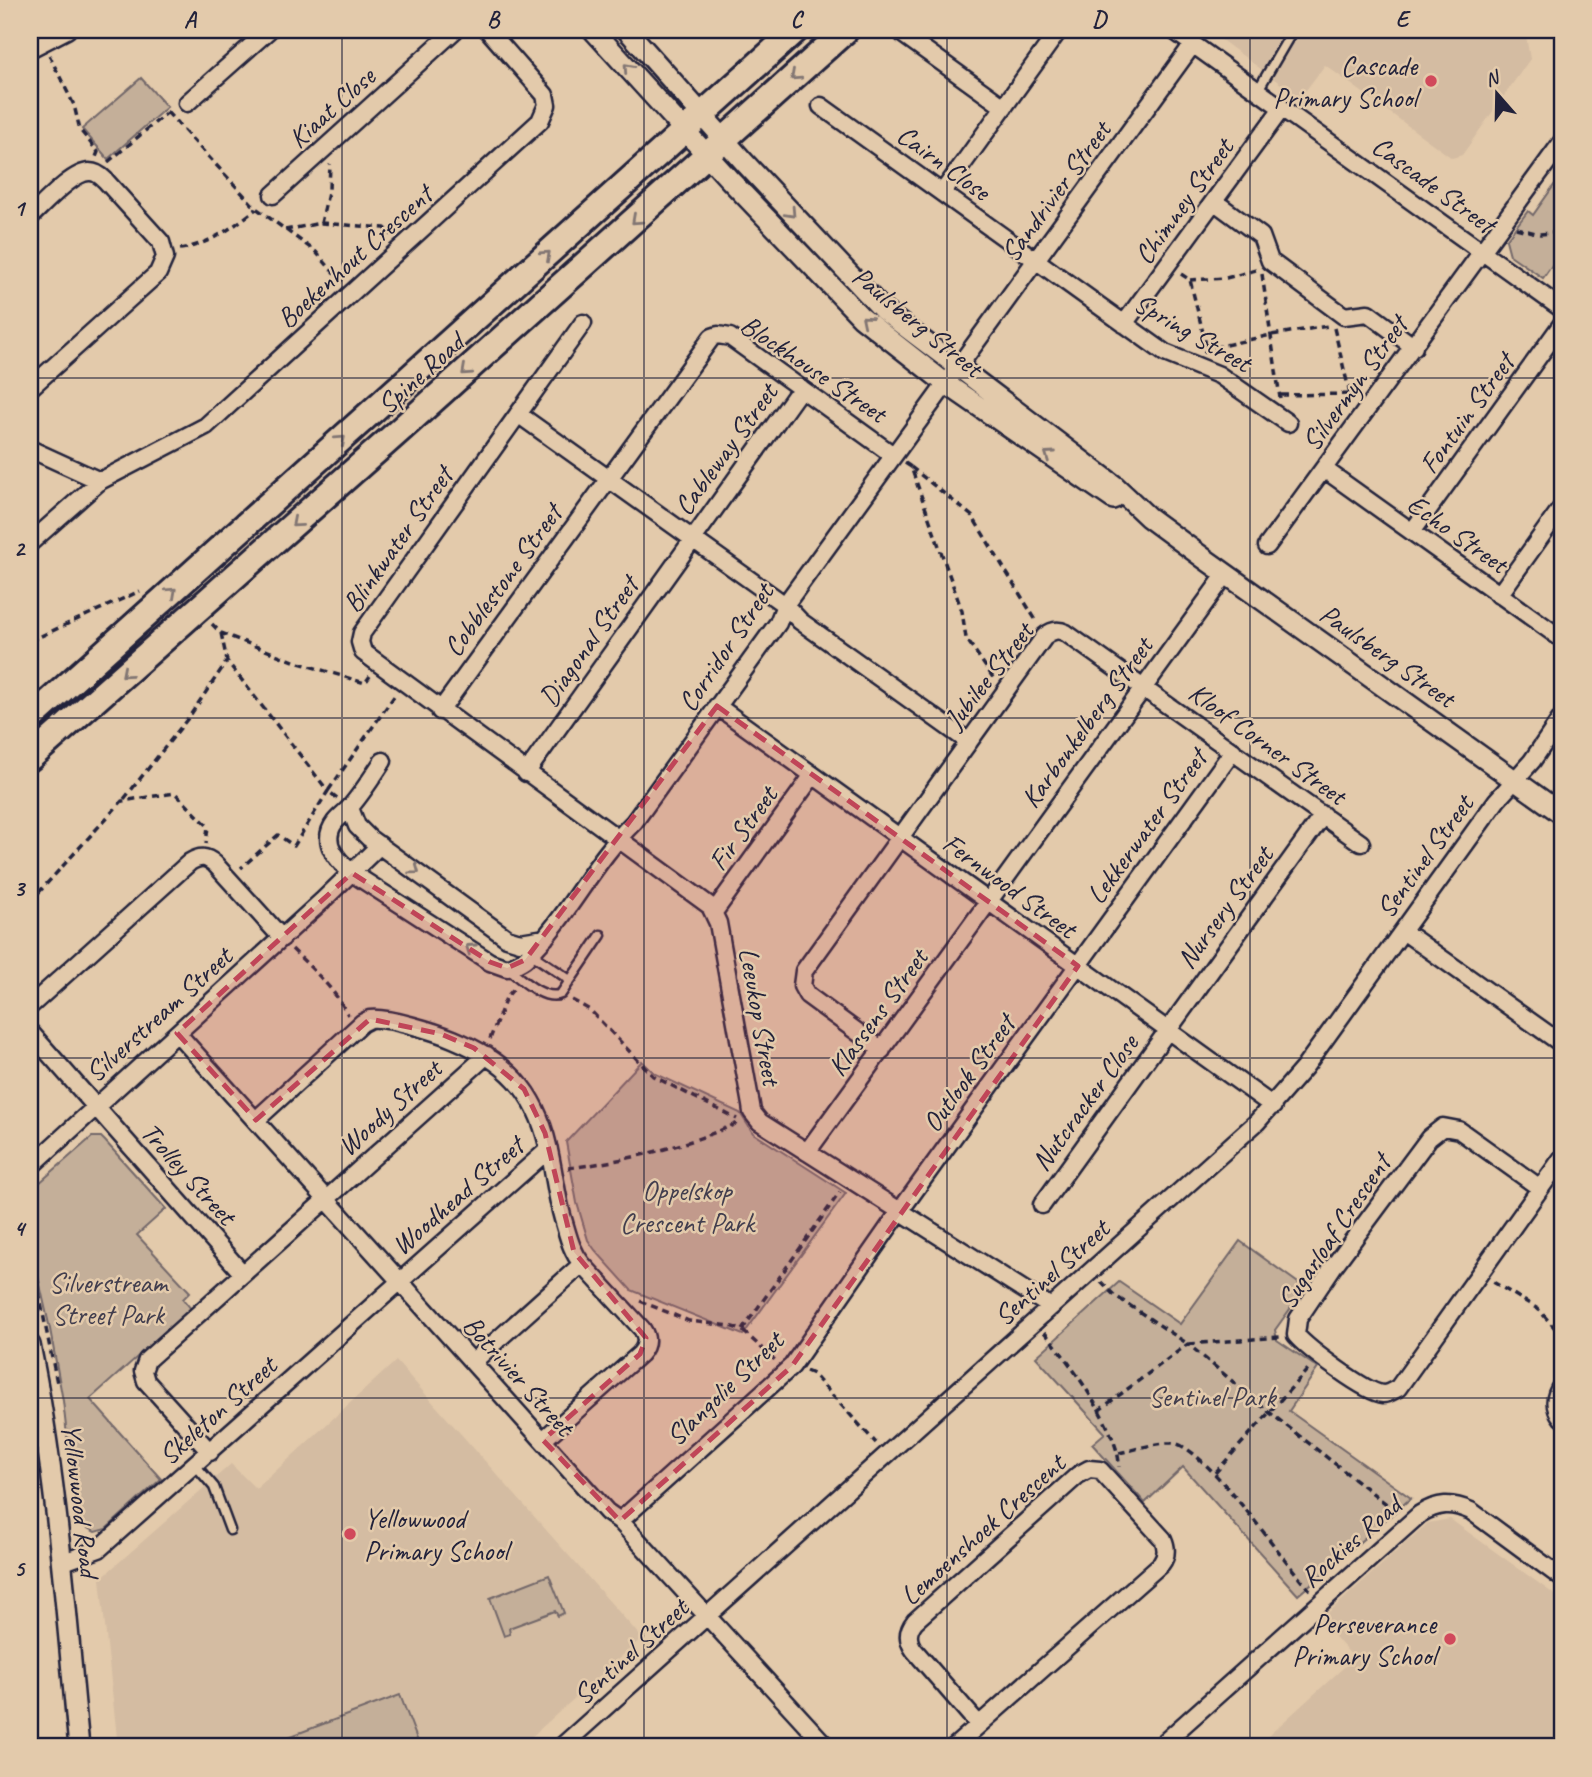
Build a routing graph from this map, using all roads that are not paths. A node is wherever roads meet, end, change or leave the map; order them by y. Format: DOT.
graph roads {
  1 [pos="67,30"];
  2 [pos="269,30"];
  3 [pos="455,30"];
  4 [pos="488,30"];
  5 [pos="593,30"];
  6 [pos="627,30"];
  7 [pos="796,30"];
  8 [pos="846,30"];
  9 [pos="1059,30"];
  10 [pos="1173,30"];
  11 [pos="1293,30"];
  12 [pos="904,35"];
  13 [pos="1193,44"];
  14 [pos="30,50"];
  15 [pos="1258,90"];
  16 [pos="187,103"];
  17 [pos="821,106"];
  18 [pos="1004,107"];
  19 [pos="1282,108"];
  20 [pos="693,122"];
  21 [pos="1562,142"];
  22 [pos="716,148"];
  23 [pos="942,193"];
  24 [pos="273,195"];
  25 [pos="1215,202"];
  26 [pos="30,218"];
  27 [pos="1483,251"];
  28 [pos="1037,262"];
  29 [pos="1562,309"];
  30 [pos="583,323"];
  31 [pos="1124,324"];
  32 [pos="1562,324"];
  33 [pos="1414,347"];
  34 [pos="959,368"];
  35 [pos="945,383"];
  36 [pos="30,388"];
  37 [pos="801,388"];
  38 [pos="519,414"];
  39 [pos="1288,423"];
  40 [pos="30,449"];
  41 [pos="893,455"];
  42 [pos="1324,469"];
  43 [pos="607,479"];
  44 [pos="100,481"];
  45 [pos="1562,507"];
  46 [pos="1148,517"];
  47 [pos="1412,532"];
  48 [pos="693,540"];
  49 [pos="30,544"];
  50 [pos="1267,546"];
  51 [pos="1226,574"];
  52 [pos="1499,595"];
  53 [pos="785,605"];
  54 [pos="1562,639"];
  55 [pos="1143,687"];
  56 [pos="717,706"];
  57 [pos="440,711"];
  58 [pos="1562,717"];
  59 [pos="30,719"];
  60 [pos="969,742"];
  61 [pos="1233,751"];
  62 [pos="30,758"];
  63 [pos="383,761"];
  64 [pos="526,773"];
  65 [pos="813,775"];
  66 [pos="1515,780"];
  67 [pos="350,808"];
  68 [pos="1562,814"];
  69 [pos="1323,815"];
  70 [pos="900,838"];
  71 [pos="617,839"];
  72 [pos="1361,843"];
  73 [pos="380,845"];
  74 [pos="352,873"];
  75 [pos="989,902"];
  76 [pos="714,912"];
  77 [pos="1403,931"];
  78 [pos="601,935"];
  79 [pos="546,937"];
  80 [pos="282,938"];
  81 [pos="530,953"];
  82 [pos="1078,965"];
  83 [pos="507,968"];
  84 [pos="570,980"];
  85 [pos="30,1006"];
  86 [pos="1168,1030"];
  87 [pos="30,1032"];
  88 [pos="177,1032"];
  89 [pos="1562,1044"];
  90 [pos="881,1050"];
  91 [pos="486,1055"];
  92 [pos="1273,1105"];
  93 [pos="95,1107"];
  94 [pos="256,1120"];
  95 [pos="549,1149"];
  96 [pos="807,1152"];
  97 [pos="1562,1158"];
  98 [pos="30,1167"];
  99 [pos="1540,1188"];
  100 [pos="326,1199"];
  101 [pos="1042,1205"];
  102 [pos="900,1212"];
  103 [pos="582,1264"];
  104 [pos="243,1273"];
  105 [pos="399,1280"];
  106 [pos="1051,1307"];
  107 [pos="30,1345"];
  108 [pos="473,1362"];
  109 [pos="1562,1385"];
  110 [pos="1562,1418"];
  111 [pos="543,1440"];
  112 [pos="210,1452"];
  113 [pos="196,1466"];
  114 [pos="620,1521"];
  115 [pos="230,1530"];
  116 [pos="61,1563"];
  117 [pos="1562,1578"];
  118 [pos="707,1617"];
  119 [pos="979,1725"];
  120 [pos="79,1747"];
  121 [pos="561,1747"];
  122 [pos="827,1747"];
  123 [pos="954,1747"];
  124 [pos="1158,1747"];
  1 -- 14 [label="street"];
  2 -- 16 [label="street"];
  3 -- 24 [label="street, Kiaat Close"];
  4 -- 44 [label="street, Boekenhout Crescent"];
  20 -- 5 [label="street, one-way"];
  6 -- 20 [label="street"];
  7 -- 20 [label="main road, Spine Road"];
  8 -- 22 [label="main road, Spine Road, one-way"];
  9 -- 18 [label="street"];
  10 -- 13 [label="street, Cascade Street"];
  11 -- 15 [label="lane"];
  12 -- 18 [label="street"];
  13 -- 15 [label="street, Cascade Street"];
  13 -- 28 [label="street, Sandrivier Street"];
  15 -- 19 [label="street, Cascade Street"];
  17 -- 23 [label="street, Cairn Close"];
  18 -- 23 [label="street"];
  19 -- 25 [label="street, Chimney Street"];
  19 -- 27 [label="street, Cascade Street"];
  20 -- 22 [label="street, Paulsberg Street"];
  59 -- 20 [label="main road, Spine Road, one-way"];
  21 -- 27 [label="street, Silvermyn Street"];
  22 -- 34 [label="street, Paulsberg Street, one-way"];
  35 -- 22 [label="street, Paulsberg Street, one-way"];
  22 -- 62 [label="main road, Spine Road, one-way"];
  23 -- 28 [label="street, Cairn Close"];
  25 -- 31 [label="street, Chimney Street"];
  25 -- 33 [label="street"];
  26 -- 36 [label="street"];
  27 -- 29 [label="street, Cascade Street"];
  27 -- 33 [label="street, Silvermyn Street"];
  28 -- 31 [label="street, Spring Street"];
  28 -- 34 [label="street, Sandrivier Street"];
  30 -- 38 [label="street, Blinkwater Street"];
  31 -- 39 [label="street, Spring Street"];
  32 -- 47 [label="street, Fontuin Street"];
  33 -- 42 [label="street, Silvermyn Street"];
  34 -- 35 [label="street, Sandrivier Street"];
  34 -- 46 [label="street, Paulsberg Street"];
  35 -- 41 [label="street, Corridor Street"];
  46 -- 35 [label="street, Paulsberg Street, one-way"];
  37 -- 41 [label="street, Blockhouse Street"];
  37 -- 43 [label="street, Blockhouse Street"];
  37 -- 48 [label="street, Cableway Street"];
  38 -- 43 [label="street"];
  38 -- 57 [label="street, Blinkwater Street"];
  40 -- 44 [label="street"];
  41 -- 53 [label="street, Corridor Street"];
  42 -- 47 [label="street, Echo Street"];
  42 -- 50 [label="street, Silvermyn Street"];
  43 -- 48 [label="street"];
  43 -- 57 [label="street, Cobblestone Street"];
  44 -- 49 [label="street, Boekenhout Crescent"];
  45 -- 52 [label="street"];
  46 -- 51 [label="street, Paulsberg Street"];
  47 -- 52 [label="street, Echo Street"];
  48 -- 53 [label="street"];
  48 -- 64 [label="street, Diagonal Street"];
  51 -- 55 [label="street, Karbonkelberg Street"];
  51 -- 66 [label="street, Paulsberg Street"];
  52 -- 54 [label="street, Echo Street"];
  53 -- 56 [label="street, Corridor Street"];
  53 -- 60 [label="street"];
  55 -- 60 [label="street, Jubilee Street"];
  55 -- 61 [label="street, Kloof Corner Street"];
  55 -- 75 [label="street, Karbonkelberg Street"];
  56 -- 65 [label="street, Fernwood Street"];
  56 -- 71 [label="street, Corridor Street"];
  57 -- 64 [label="street"];
  58 -- 66 [label="street, Sentinel Street"];
  60 -- 70 [label="street, Jubilee Street"];
  61 -- 69 [label="street, Kloof Corner Street"];
  61 -- 82 [label="street, Lekkerwater Street"];
  63 -- 67 [label="street"];
  64 -- 71 [label="street"];
  65 -- 70 [label="street, Fernwood Street"];
  65 -- 76 [label="street, Fir Street"];
  66 -- 68 [label="street, Paulsberg Street"];
  66 -- 77 [label="street, Sentinel Street"];
  67 -- 73 [label="street"];
  67 -- 74 [label="street"];
  69 -- 72 [label="street, Kloof Corner Street"];
  69 -- 86 [label="street, Nursery Street"];
  70 -- 75 [label="street, Fernwood Street"];
  70 -- 90 [label="street, Jubilee Street"];
  71 -- 76 [label="street"];
  71 -- 79 [label="street, Corridor Street"];
  73 -- 74 [label="street, Silverstream Street"];
  73 -- 79 [label="street, one-way"];
  74 -- 80 [label="street, Silverstream Street"];
  83 -- 74 [label="street, one-way"];
  75 -- 82 [label="street, Fernwood Street"];
  75 -- 90 [label="street, Klassens Street"];
  76 -- 96 [label="street, Leeukop Street"];
  77 -- 89 [label="street"];
  77 -- 92 [label="street, Sentinel Street"];
  78 -- 84 [label="lane"];
  79 -- 81 [label="street, Corridor Street"];
  80 -- 85 [label="street"];
  80 -- 88 [label="street, Silverstream Street"];
  81 -- 83 [label="street, Corridor Street"];
  81 -- 84 [label="lane"];
  82 -- 86 [label="street, Fernwood Street"];
  82 -- 102 [label="street, Outlook Street"];
  83 -- 84 [label="lane"];
  86 -- 92 [label="street, Fernwood Street"];
  86 -- 101 [label="street, Nutcracker Close"];
  87 -- 93 [label="street, Trolley Street"];
  88 -- 93 [label="street, Silverstream Street"];
  88 -- 94 [label="street, Botrivier Street"];
  90 -- 96 [label="street, Klassens Street"];
  91 -- 94 [label="street"];
  91 -- 95 [label="street"];
  91 -- 100 [label="street, Woody Street"];
  92 -- 106 [label="street, Sentinel Street"];
  93 -- 98 [label="street, Silverstream Street"];
  93 -- 104 [label="street, Trolley Street"];
  94 -- 100 [label="street, Botrivier Street"];
  95 -- 103 [label="street"];
  95 -- 105 [label="street, Woodhead Street"];
  96 -- 102 [label="street, Leeukop Street"];
  97 -- 99 [label="street, Sugarloaf Crescent"];
  99 -- 99 [label="street, Sugarloaf Crescent"];
  100 -- 104 [label="street, Woody Street"];
  100 -- 105 [label="street, Botrivier Street"];
  102 -- 106 [label="street, Leeukop Street"];
  102 -- 114 [label="street, Slangolie Street"];
  103 -- 108 [label="street"];
  103 -- 111 [label="street"];
  104 -- 112 [label="street, Woody Street"];
  105 -- 108 [label="street, Botrivier Street"];
  105 -- 112 [label="street, Skeleton Street"];
  106 -- 118 [label="street, Sentinel Street"];
  107 -- 116 [label="street, Yellowwood Road"];
  108 -- 111 [label="street, Botrivier Street"];
  109 -- 110 [label="street"];
  111 -- 114 [label="street, Botrivier Street"];
  112 -- 113 [label="street, Skeleton Street"];
  113 -- 115 [label="lane"];
  113 -- 116 [label="street, Skeleton Street"];
  114 -- 118 [label="street, Botrivier Street"];
  116 -- 120 [label="street, Yellowwood Road"];
  117 -- 124 [label="street, Rockies Road"];
  118 -- 121 [label="street, Sentinel Street"];
  118 -- 122 [label="street, Botrivier Street"];
  119 -- 119 [label="street, Lemoenshoek Crescent"];
  119 -- 123 [label="street, Lemoenshoek Crescent"];
}
